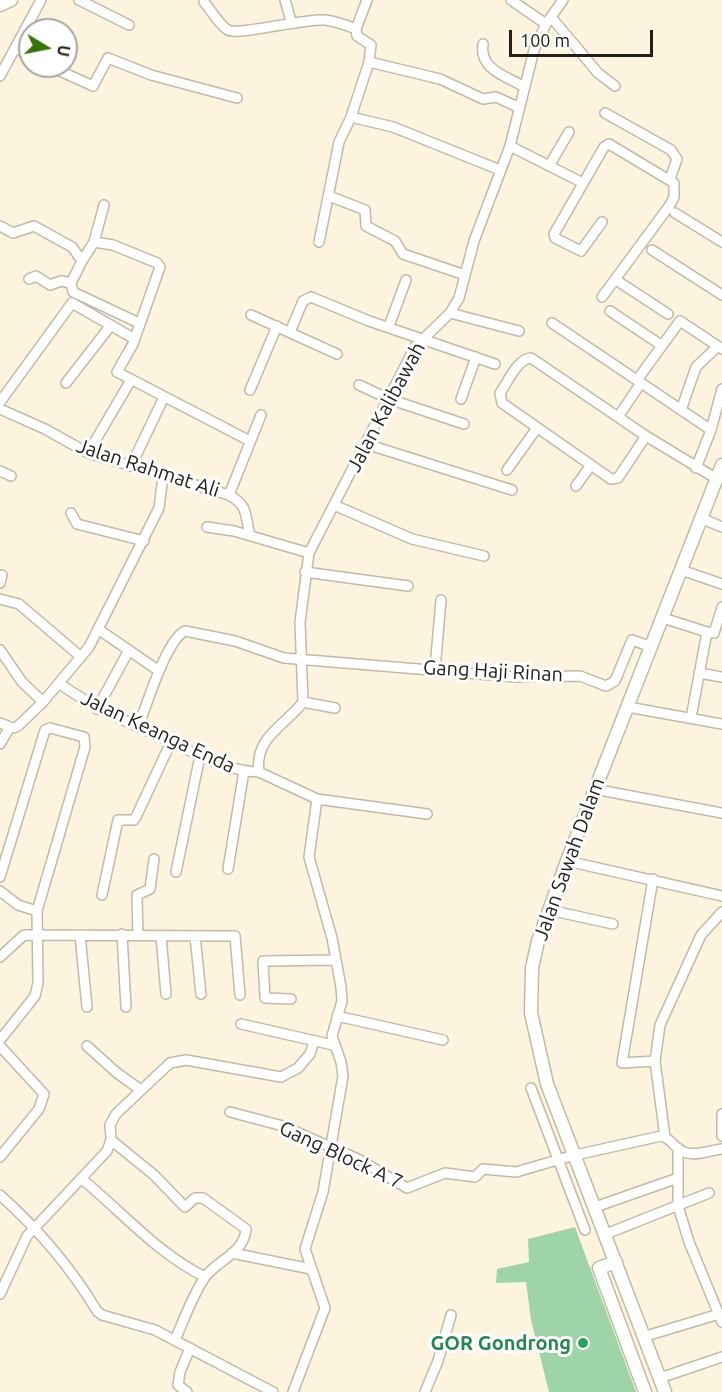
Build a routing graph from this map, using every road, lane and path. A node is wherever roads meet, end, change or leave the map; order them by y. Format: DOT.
graph roads {
  1 [pos="11,0"];
  2 [pos="41,0"];
  3 [pos="79,0"];
  4 [pos="285,0"];
  5 [pos="367,0"];
  6 [pos="511,0"];
  7 [pos="563,0"];
  8 [pos="204,2"];
  9 [pos="0,4"];
  10 [pos="548,20"];
  11 [pos="291,21"];
  12 [pos="129,25"];
  13 [pos="356,29"];
  14 [pos="483,44"];
  15 [pos="16,48"];
  16 [pos="369,62"];
  17 [pos="0,76"];
  18 [pos="75,78"];
  19 [pos="615,86"];
  20 [pos="525,87"];
  21 [pos="237,98"];
  22 [pos="520,108"];
  23 [pos="605,113"];
  24 [pos="351,117"];
  25 [pos="569,132"];
  26 [pos="510,146"];
  27 [pos="549,166"];
  28 [pos="500,170"];
  29 [pos="670,179"];
  30 [pos="582,183"];
  31 [pos="329,196"];
  32 [pos="104,205"];
  33 [pos="675,213"];
  34 [pos="602,222"];
  35 [pos="0,226"];
  36 [pos="94,242"];
  37 [pos="320,242"];
  38 [pos="722,242"];
  39 [pos="652,250"];
  40 [pos="81,261"];
  41 [pos="465,275"];
  42 [pos="29,279"];
  43 [pos="406,279"];
  44 [pos="616,280"];
  45 [pos="71,283"];
  46 [pos="722,295"];
  47 [pos="602,297"];
  48 [pos="610,310"];
  49 [pos="450,313"];
  50 [pos="668,314"];
  51 [pos="251,315"];
  52 [pos="140,323"];
  53 [pos="552,323"];
  54 [pos="111,325"];
  55 [pos="277,326"];
  56 [pos="389,326"];
  57 [pos="519,331"];
  58 [pos="290,332"];
  59 [pos="133,338"];
  60 [pos="421,338"];
  61 [pos="661,345"];
  62 [pos="720,348"];
  63 [pos="337,354"];
  64 [pos="476,357"];
  65 [pos="495,364"];
  66 [pos="131,380"];
  67 [pos="639,381"];
  68 [pos="66,383"];
  69 [pos="359,385"];
  70 [pos="722,389"];
  71 [pos="250,390"];
  72 [pos="164,397"];
  73 [pos="389,399"];
  74 [pos="461,399"];
  75 [pos="0,402"];
  76 [pos="0,409"];
  77 [pos="681,410"];
  78 [pos="261,415"];
  79 [pos="618,417"];
  80 [pos="464,424"];
  81 [pos="537,428"];
  82 [pos="711,430"];
  83 [pos="646,436"];
  84 [pos="250,441"];
  85 [pos="366,444"];
  86 [pos="88,453"];
  87 [pos="591,465"];
  88 [pos="722,465"];
  89 [pos="131,466"];
  90 [pos="507,470"];
  91 [pos="699,470"];
  92 [pos="0,471"];
  93 [pos="11,476"];
  94 [pos="163,476"];
  95 [pos="715,478"];
  96 [pos="576,486"];
  97 [pos="512,490"];
  98 [pos="229,495"];
  99 [pos="334,505"];
  100 [pos="71,513"];
  101 [pos="703,519"];
  102 [pos="207,527"];
  103 [pos="722,527"];
  104 [pos="250,535"];
  105 [pos="144,541"];
  106 [pos="309,553"];
  107 [pos="484,555"];
  108 [pos="681,570"];
  109 [pos="305,572"];
  110 [pos="722,584"];
  111 [pos="408,586"];
  112 [pos="0,599"];
  113 [pos="441,600"];
  114 [pos="722,607"];
  115 [pos="663,618"];
  116 [pos="98,629"];
  117 [pos="714,634"];
  118 [pos="651,646"];
  119 [pos="0,650"];
  120 [pos="129,650"];
  121 [pos="81,657"];
  122 [pos="302,657"];
  123 [pos="435,669"];
  124 [pos="159,671"];
  125 [pos="699,673"];
  126 [pos="722,677"];
  127 [pos="60,684"];
  128 [pos="43,702"];
  129 [pos="303,702"];
  130 [pos="628,707"];
  131 [pos="335,708"];
  132 [pos="97,709"];
  133 [pos="691,718"];
  134 [pos="0,723"];
  135 [pos="722,724"];
  136 [pos="10,727"];
  137 [pos="138,727"];
  138 [pos="171,742"];
  139 [pos="0,744"];
  140 [pos="200,756"];
  141 [pos="244,771"];
  142 [pos="259,772"];
  143 [pos="594,789"];
  144 [pos="317,798"];
  145 [pos="722,813"];
  146 [pos="427,814"];
  147 [pos="154,859"];
  148 [pos="567,861"];
  149 [pos="228,869"];
  150 [pos="176,872"];
  151 [pos="0,877"];
  152 [pos="653,879"];
  153 [pos="0,891"];
  154 [pos="102,895"];
  155 [pos="722,896"];
  156 [pos="549,910"];
  157 [pos="722,912"];
  158 [pos="36,922"];
  159 [pos="613,924"];
  160 [pos="138,933"];
  161 [pos="122,934"];
  162 [pos="80,935"];
  163 [pos="161,936"];
  164 [pos="195,936"];
  165 [pos="0,957"];
  166 [pos="336,960"];
  167 [pos="166,994"];
  168 [pos="201,994"];
  169 [pos="240,995"];
  170 [pos="291,999"];
  171 [pos="87,1007"];
  172 [pos="126,1007"];
  173 [pos="337,1016"];
  174 [pos="241,1023"];
  175 [pos="0,1040"];
  176 [pos="443,1040"];
  177 [pos="315,1041"];
  178 [pos="333,1045"];
  179 [pos="0,1046"];
  180 [pos="87,1046"];
  181 [pos="655,1061"];
  182 [pos="531,1088"];
  183 [pos="141,1090"];
  184 [pos="230,1112"];
  185 [pos="721,1118"];
  186 [pos="722,1136"];
  187 [pos="665,1137"];
  188 [pos="111,1140"];
  189 [pos="330,1147"];
  190 [pos="678,1148"];
  191 [pos="722,1149"];
  192 [pos="0,1157"];
  193 [pos="566,1157"];
  194 [pos="678,1178"];
  195 [pos="82,1179"];
  196 [pos="709,1193"];
  197 [pos="0,1195"];
  198 [pos="678,1206"];
  199 [pos="595,1207"];
  200 [pos="36,1227"];
  201 [pos="585,1230"];
  202 [pos="606,1234"];
  203 [pos="232,1253"];
  204 [pos="608,1265"];
  205 [pos="311,1269"];
  206 [pos="205,1277"];
  207 [pos="0,1294"];
  208 [pos="451,1315"];
  209 [pos="720,1318"];
  210 [pos="646,1336"];
  211 [pos="175,1340"];
  212 [pos="190,1348"];
  213 [pos="722,1358"];
  214 [pos="660,1378"];
  215 [pos="187,1392"];
  216 [pos="273,1392"];
  217 [pos="292,1392"];
  218 [pos="425,1392"];
  219 [pos="645,1392"];
  220 [pos="665,1392"];
  1 -- 9 [label="street"];
  2 -- 15 [label="street"];
  3 -- 12 [label="street"];
  4 -- 11 [label="street"];
  5 -- 13 [label="street"];
  6 -- 10 [label="street"];
  7 -- 10 [label="street, Jalan Kalibawah"];
  8 -- 11 [label="street"];
  10 -- 19 [label="street"];
  10 -- 20 [label="street, Jalan Kalibawah"];
  11 -- 13 [label="street"];
  13 -- 16 [label="street"];
  14 -- 20 [label="street"];
  15 -- 17 [label="street"];
  16 -- 22 [label="street"];
  16 -- 24 [label="street"];
  18 -- 21 [label="street"];
  20 -- 22 [label="street, Jalan Kalibawah"];
  22 -- 26 [label="street, Jalan Kalibawah"];
  23 -- 29 [label="street"];
  24 -- 28 [label="street"];
  24 -- 31 [label="street"];
  25 -- 27 [label="street"];
  26 -- 27 [label="street"];
  26 -- 28 [label="street, Jalan Kalibawah"];
  27 -- 30 [label="street"];
  28 -- 41 [label="street, Jalan Kalibawah"];
  29 -- 30 [label="street"];
  29 -- 44 [label="street"];
  30 -- 34 [label="street"];
  31 -- 37 [label="street"];
  31 -- 41 [label="street"];
  32 -- 36 [label="street"];
  33 -- 38 [label="street"];
  35 -- 40 [label="street"];
  36 -- 40 [label="street"];
  36 -- 52 [label="street"];
  39 -- 46 [label="street"];
  40 -- 45 [label="street"];
  41 -- 49 [label="street, Jalan Kalibawah"];
  42 -- 45 [label="street"];
  43 -- 56 [label="street"];
  44 -- 47 [label="street"];
  44 -- 50 [label="street"];
  45 -- 52 [label="street"];
  48 -- 61 [label="street"];
  49 -- 57 [label="street"];
  49 -- 60 [label="street, Jalan Kalibawah"];
  51 -- 55 [label="street"];
  52 -- 59 [label="street"];
  53 -- 67 [label="street"];
  54 -- 59 [label="street"];
  54 -- 68 [label="street"];
  54 -- 75 [label="street"];
  55 -- 58 [label="street"];
  55 -- 71 [label="street"];
  56 -- 58 [label="street"];
  56 -- 60 [label="street"];
  58 -- 63 [label="street"];
  59 -- 66 [label="street"];
  60 -- 64 [label="street"];
  60 -- 73 [label="street, Jalan Kalibawah"];
  61 -- 62 [label="street"];
  61 -- 67 [label="street"];
  62 -- 77 [label="street"];
  64 -- 65 [label="street"];
  64 -- 74 [label="street"];
  66 -- 72 [label="street"];
  66 -- 86 [label="street"];
  67 -- 77 [label="street"];
  67 -- 79 [label="street"];
  69 -- 73 [label="street"];
  70 -- 82 [label="street"];
  72 -- 84 [label="street"];
  72 -- 89 [label="street"];
  73 -- 80 [label="street"];
  73 -- 85 [label="street, Jalan Kalibawah"];
  76 -- 86 [label="street, Jalan Rahmat Ali"];
  77 -- 82 [label="street"];
  78 -- 84 [label="street"];
  79 -- 81 [label="street"];
  79 -- 83 [label="street"];
  81 -- 87 [label="street"];
  81 -- 90 [label="street"];
  82 -- 91 [label="street"];
  83 -- 87 [label="street"];
  83 -- 91 [label="street"];
  84 -- 98 [label="street"];
  85 -- 97 [label="street"];
  85 -- 99 [label="street, Jalan Kalibawah"];
  86 -- 89 [label="street, Jalan Rahmat Ali"];
  87 -- 96 [label="street"];
  88 -- 95 [label="street, Jalan Sawah Dalam"];
  89 -- 94 [label="street, Jalan Rahmat Ali"];
  91 -- 95 [label="street"];
  92 -- 93 [label="street"];
  94 -- 98 [label="street, Jalan Rahmat Ali"];
  94 -- 105 [label="street"];
  95 -- 101 [label="street, Jalan Sawah Dalam"];
  98 -- 104 [label="street, Jalan Rahmat Ali"];
  99 -- 106 [label="street, Jalan Kalibawah"];
  99 -- 107 [label="street"];
  100 -- 105 [label="street"];
  101 -- 103 [label="street"];
  101 -- 108 [label="street, Jalan Sawah Dalam"];
  102 -- 104 [label="street"];
  104 -- 106 [label="street"];
  105 -- 116 [label="street"];
  106 -- 109 [label="street, Jalan Kalibawah"];
  108 -- 110 [label="street"];
  108 -- 115 [label="street, Jalan Sawah Dalam"];
  109 -- 111 [label="street"];
  109 -- 122 [label="street, Jalan Kalibawah"];
  112 -- 121 [label="street"];
  113 -- 123 [label="street"];
  114 -- 117 [label="street"];
  115 -- 117 [label="street"];
  115 -- 118 [label="street, Jalan Sawah Dalam"];
  116 -- 120 [label="street"];
  116 -- 121 [label="street"];
  117 -- 125 [label="street"];
  118 -- 123 [label="street, Gang Haji Rinan"];
  118 -- 130 [label="street, Jalan Sawah Dalam"];
  119 -- 128 [label="street"];
  120 -- 124 [label="street"];
  120 -- 132 [label="street"];
  121 -- 127 [label="street"];
  122 -- 123 [label="street, Gang Haji Rinan"];
  122 -- 124 [label="street, Gang Haji Rinan"];
  122 -- 129 [label="street, Jalan Kalibawah"];
  124 -- 137 [label="street"];
  125 -- 126 [label="street"];
  125 -- 133 [label="street"];
  127 -- 128 [label="street"];
  127 -- 132 [label="street, Jalan Keanga Enda"];
  128 -- 136 [label="street"];
  129 -- 131 [label="street"];
  129 -- 142 [label="street"];
  130 -- 133 [label="street"];
  130 -- 143 [label="street, Jalan Sawah Dalam"];
  132 -- 137 [label="street, Jalan Keanga Enda"];
  133 -- 135 [label="street"];
  134 -- 136 [label="street"];
  136 -- 139 [label="street"];
  137 -- 138 [label="street, Jalan Keanga Enda"];
  138 -- 140 [label="street, Jalan Keanga Enda"];
  138 -- 154 [label="street"];
  140 -- 141 [label="street, Jalan Keanga Enda"];
  140 -- 150 [label="street"];
  141 -- 142 [label="street, Jalan Keanga Enda"];
  141 -- 149 [label="street"];
  142 -- 144 [label="street"];
  143 -- 145 [label="street"];
  143 -- 148 [label="street, Jalan Sawah Dalam"];
  144 -- 146 [label="street"];
  144 -- 166 [label="street"];
  147 -- 160 [label="street"];
  148 -- 152 [label="street"];
  148 -- 156 [label="street, Jalan Sawah Dalam"];
  151 -- 158 [label="street"];
  152 -- 155 [label="street"];
  152 -- 181 [label="street"];
  153 -- 158 [label="street"];
  156 -- 159 [label="street"];
  156 -- 193 [label="street, Jalan Sawah Dalam"];
  157 -- 181 [label="street"];
  158 -- 162 [label="street"];
  158 -- 165 [label="street"];
  158 -- 175 [label="street"];
  160 -- 161 [label="street"];
  160 -- 163 [label="street"];
  161 -- 162 [label="street"];
  161 -- 172 [label="street"];
  162 -- 171 [label="street"];
  163 -- 164 [label="street"];
  163 -- 167 [label="street"];
  164 -- 168 [label="street"];
  164 -- 169 [label="street"];
  166 -- 170 [label="street"];
  166 -- 173 [label="street"];
  173 -- 176 [label="street"];
  173 -- 178 [label="street"];
  174 -- 177 [label="street"];
  177 -- 178 [label="street"];
  177 -- 183 [label="street"];
  178 -- 189 [label="street"];
  179 -- 192 [label="street"];
  180 -- 183 [label="street"];
  181 -- 187 [label="street"];
  182 -- 193 [label="street"];
  183 -- 188 [label="street"];
  184 -- 189 [label="street, Gang Block A 7"];
  185 -- 186 [label="street"];
  187 -- 190 [label="street"];
  187 -- 193 [label="street, Gang Block A 7"];
  188 -- 195 [label="street"];
  188 -- 203 [label="street"];
  189 -- 193 [label="street, Gang Block A 7"];
  189 -- 205 [label="street"];
  190 -- 191 [label="street"];
  190 -- 194 [label="street"];
  193 -- 199 [label="street, Jalan Sawah Dalam"];
  193 -- 201 [label="street"];
  194 -- 198 [label="street"];
  194 -- 199 [label="street"];
  195 -- 200 [label="street"];
  195 -- 206 [label="street"];
  196 -- 198 [label="street"];
  197 -- 200 [label="street"];
  198 -- 202 [label="street"];
  198 -- 209 [label="street"];
  199 -- 202 [label="street, Jalan Sawah Dalam"];
  200 -- 207 [label="street"];
  200 -- 211 [label="street"];
  202 -- 204 [label="street, Jalan Sawah Dalam"];
  203 -- 205 [label="street"];
  203 -- 206 [label="street"];
  204 -- 210 [label="street"];
  204 -- 219 [label="street"];
  205 -- 217 [label="street"];
  206 -- 211 [label="street"];
  208 -- 218 [label="street"];
  209 -- 210 [label="street"];
  210 -- 214 [label="street"];
  211 -- 212 [label="street"];
  212 -- 215 [label="street"];
  212 -- 216 [label="street"];
  213 -- 214 [label="street"];
  214 -- 220 [label="street"];
}
